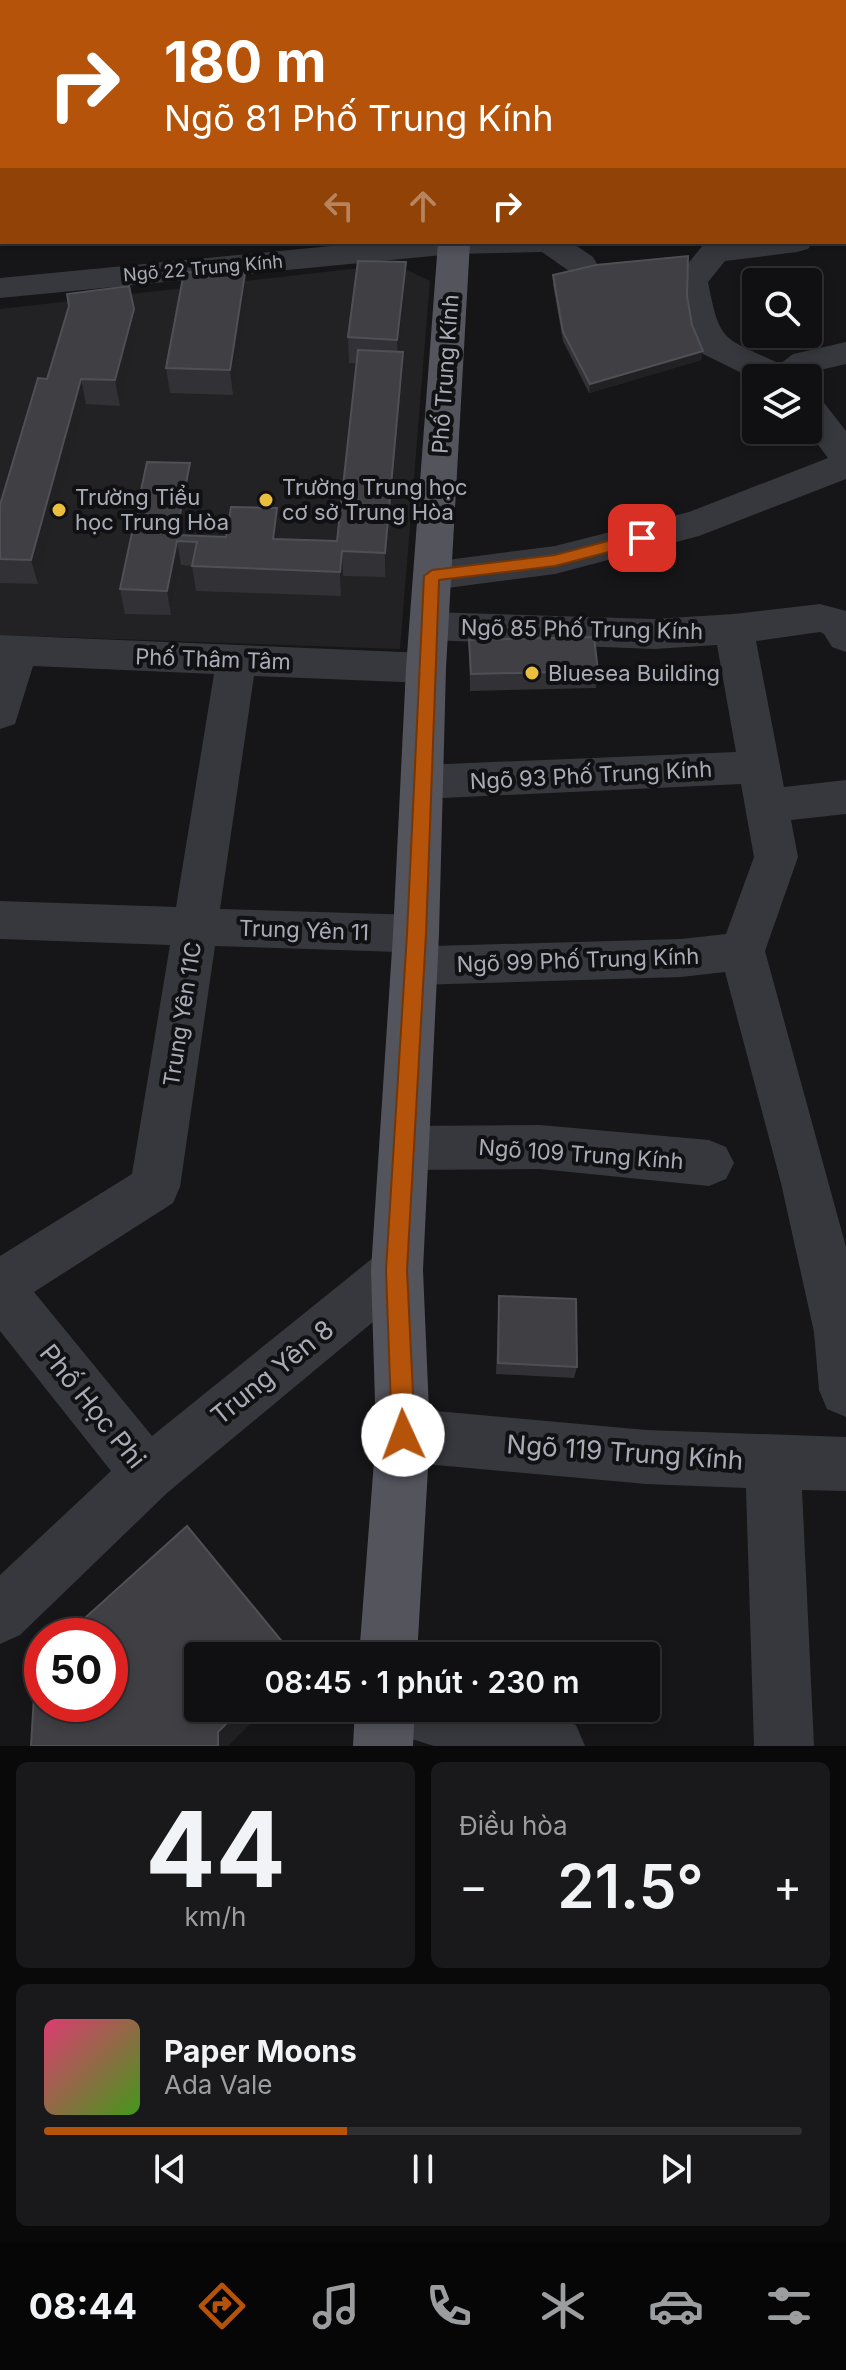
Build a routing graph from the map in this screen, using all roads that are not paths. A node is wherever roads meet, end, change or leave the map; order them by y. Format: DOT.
graph roads {
  1 [pos="434,244"];
  2 [pos="454,244"];
  3 [pos="552,244"];
  4 [pos="763,244"];
  5 [pos="711,247"];
  6 [pos="168,257"];
  7 [pos="581,264"];
  8 [pos="0,288"];
  9 [pos="846,353"];
  10 [pos="753,364"];
  11 [pos="802,364"];
  12 [pos="822,424"];
  13 [pos="844,451"];
  14 [pos="432,576"];
  15 [pos="734,629"];
  16 [pos="846,637"];
  17 [pos="428,647"];
  18 [pos="9,651"];
  19 [pos="236,660"];
  20 [pos="0,713"];
  21 [pos="422,782"];
  22 [pos="763,787"];
  23 [pos="846,797"];
  24 [pos="0,920"];
  25 [pos="195,926"];
  26 [pos="416,950"];
  27 [pos="742,951"];
  28 [pos="405,1148"];
  29 [pos="709,1163"];
  30 [pos="832,1232"];
  31 [pos="397,1270"];
  32 [pos="0,1288"];
  33 [pos="846,1390"];
  34 [pos="403,1435"];
  35 [pos="773,1461"];
  36 [pos="846,1464"];
  37 [pos="148,1474"];
  38 [pos="0,1615"];
  39 [pos="389,1642"];
  40 [pos="384,1722"];
  41 [pos="458,1722"];
  42 [pos="383,1746"];
  43 [pos="555,1746"];
  44 [pos="784,1746"];
  1 -- 6 [label="street, Ngõ 22 Trung Kính"];
  2 -- 14 [label="main road, Phố Trung Kính"];
  3 -- 7 [label="street, Ngõ 22 Trung Kính"];
  4 -- 5 [label="street"];
  5 -- 10 [label="street"];
  6 -- 8 [label="street, Ngõ 22 Trung Kính"];
  9 -- 11 [label="street"];
  12 -- 13 [label="street"];
  13 -- 14 [label="street"];
  14 -- 17 [label="main road, Phố Trung Kính"];
  15 -- 16 [label="street, Ngõ 85 Phố Trung Kính"];
  15 -- 17 [label="street, Ngõ 85 Phố Trung Kính"];
  15 -- 22 [label="street"];
  17 -- 19 [label="street, Phố Thâm Tâm"];
  17 -- 21 [label="main road, Phố Trung Kính"];
  18 -- 19 [label="street, Phố Thâm Tâm"];
  18 -- 20 [label="street"];
  19 -- 25 [label="street, Trung Yên 11C"];
  21 -- 22 [label="street, Ngõ 93 Phố Trung Kính"];
  21 -- 26 [label="main road, Phố Trung Kính"];
  22 -- 23 [label="street, Ngõ 93 Phố Trung Kính"];
  22 -- 27 [label="street"];
  24 -- 25 [label="street, Trung Yên 11"];
  25 -- 26 [label="street, Trung Yên 11"];
  25 -- 32 [label="street, Trung Yên 11C"];
  26 -- 27 [label="street, Ngõ 99 Phố Trung Kính"];
  26 -- 28 [label="main road, Phố Trung Kính"];
  27 -- 30 [label="street"];
  28 -- 29 [label="street, Ngõ 109 Trung Kính"];
  28 -- 31 [label="main road, Phố Trung Kính"];
  30 -- 33 [label="street"];
  31 -- 34 [label="main road, Phố Trung Kính"];
  31 -- 37 [label="street, Trung Yên 8"];
  32 -- 37 [label="street, Phố Học Phi"];
  34 -- 35 [label="street, Ngõ 119 Trung Kính"];
  34 -- 39 [label="main road, Phố Trung Kính"];
  35 -- 36 [label="street, Ngõ 119 Trung Kính"];
  35 -- 44 [label="street"];
  37 -- 38 [label="street, Phố Học Phi"];
  40 -- 42 [label="main road"];
  41 -- 43 [label="street"];
}
